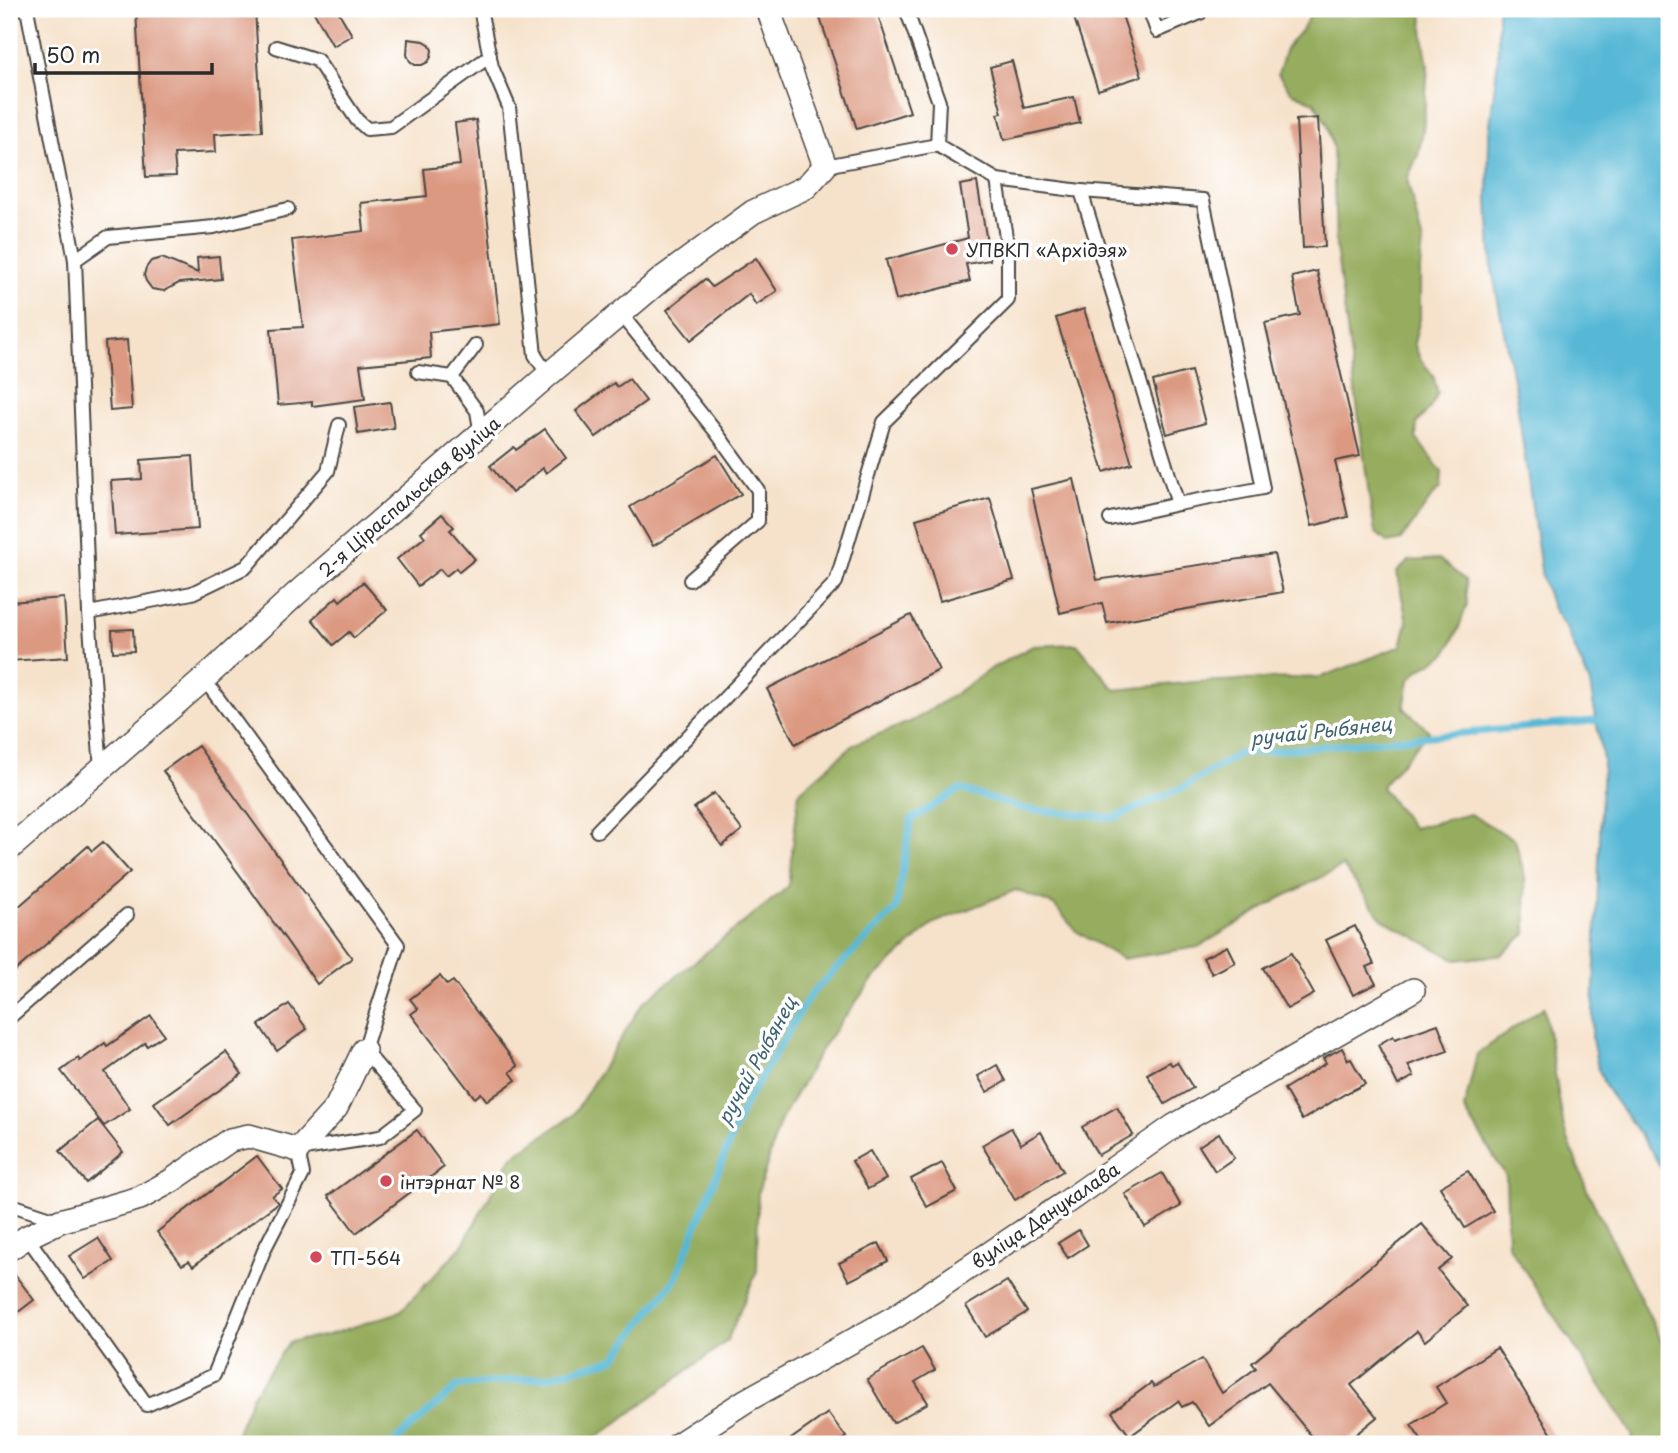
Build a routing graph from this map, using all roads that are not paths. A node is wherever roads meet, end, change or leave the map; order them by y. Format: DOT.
graph roads {
  1 [pos="27,9"];
  2 [pos="480,9"];
  3 [pos="768,9"];
  4 [pos="906,9"];
  5 [pos="1149,9"];
  6 [pos="1198,9"];
  7 [pos="276,47"];
  8 [pos="490,57"];
  9 [pos="937,145"];
  10 [pos="825,166"];
  11 [pos="997,180"];
  12 [pos="1081,191"];
  13 [pos="288,209"];
  14 [pos="75,260"];
  15 [pos="621,314"];
  16 [pos="476,345"];
  17 [pos="418,372"];
  18 [pos="548,375"];
  19 [pos="452,377"];
  20 [pos="339,425"];
  21 [pos="481,435"];
  22 [pos="1178,504"];
  23 [pos="1110,519"];
  24 [pos="690,580"];
  25 [pos="89,613"];
  26 [pos="204,679"];
  27 [pos="101,769"];
  28 [pos="597,831"];
  29 [pos="9,849"];
  30 [pos="127,915"];
  31 [pos="1413,990"];
  32 [pos="9,1018"];
  33 [pos="364,1050"];
  34 [pos="298,1150"];
  35 [pos="9,1204"];
  36 [pos="60,1222"];
  37 [pos="14,1244"];
  38 [pos="679,1444"];
  1 -- 14 [label="lane"];
  2 -- 8 [label="lane"];
  3 -- 10 [label="street"];
  4 -- 9 [label="lane"];
  5 -- 6 [label="lane"];
  7 -- 8 [label="lane"];
  8 -- 18 [label="lane"];
  9 -- 10 [label="lane"];
  9 -- 11 [label="lane"];
  10 -- 15 [label="street, 2-я Ціраспальская вуліца"];
  11 -- 12 [label="lane"];
  11 -- 28 [label="lane"];
  12 -- 22 [label="lane"];
  12 -- 22 [label="lane"];
  13 -- 14 [label="lane"];
  14 -- 25 [label="lane"];
  15 -- 18 [label="street, 2-я Ціраспальская вуліца"];
  15 -- 24 [label="lane"];
  16 -- 19 [label="lane"];
  17 -- 19 [label="lane"];
  18 -- 21 [label="street, 2-я Ціраспальская вуліца"];
  19 -- 21 [label="lane"];
  20 -- 25 [label="lane"];
  21 -- 26 [label="street, 2-я Ціраспальская вуліца"];
  22 -- 23 [label="lane"];
  25 -- 27 [label="lane"];
  26 -- 27 [label="street, 2-я Ціраспальская вуліца"];
  26 -- 33 [label="lane"];
  27 -- 29 [label="street, 2-я Ціраспальская вуліца"];
  30 -- 32 [label="lane"];
  31 -- 38 [label="street, вуліца Данукалава"];
  33 -- 34 [label="street"];
  33 -- 34 [label="lane"];
  34 -- 36 [label="street"];
  34 -- 37 [label="lane"];
  35 -- 36 [label="lane"];
  36 -- 37 [label="street"];
}
